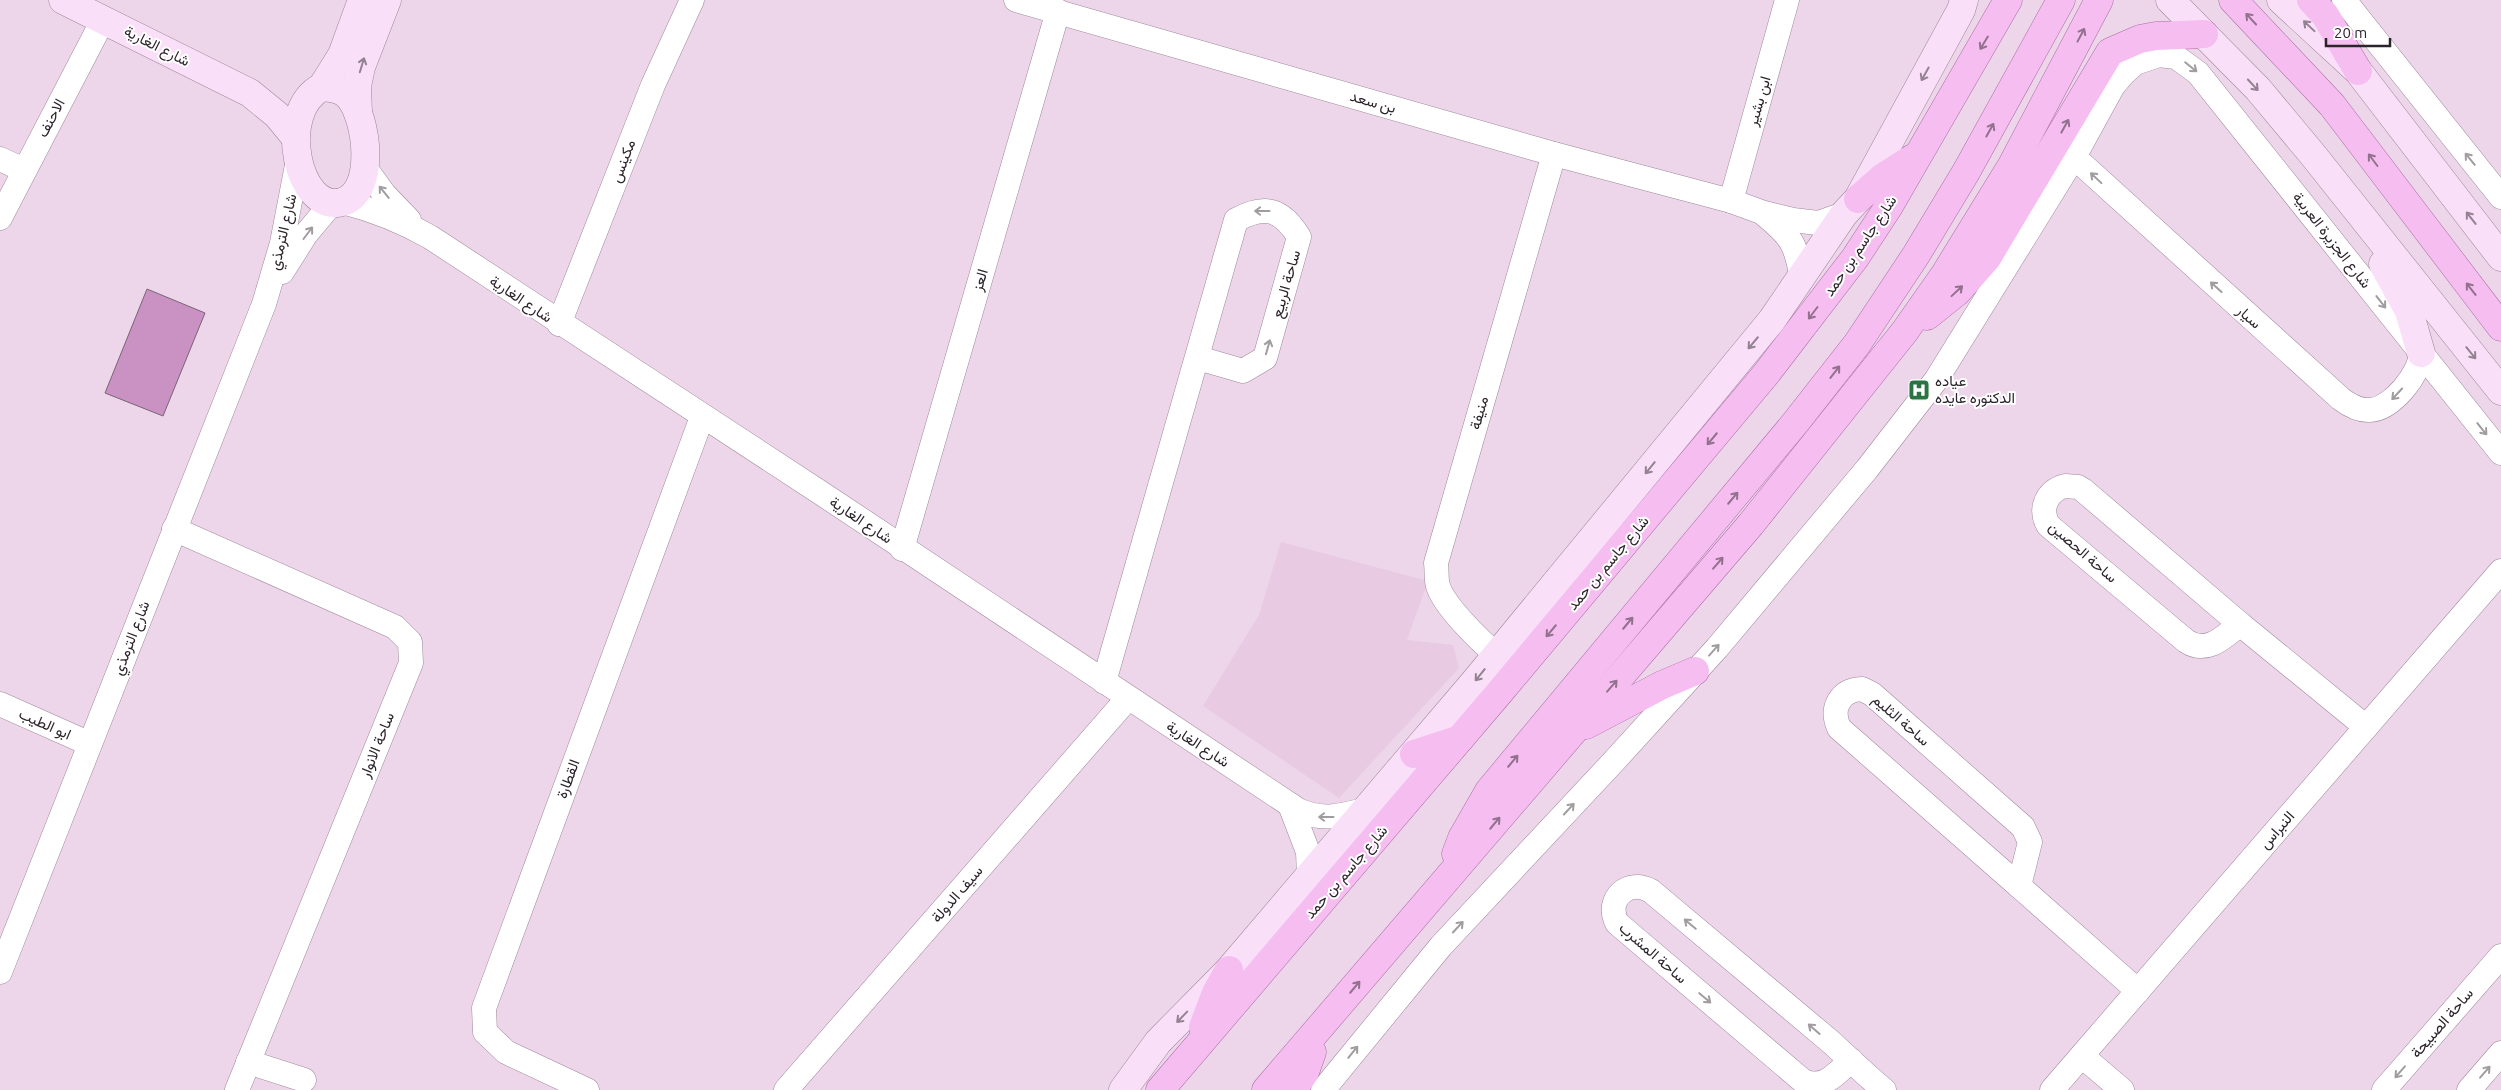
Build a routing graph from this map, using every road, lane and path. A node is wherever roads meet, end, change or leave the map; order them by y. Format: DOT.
graph roads {
  1 [pos="362,0"];
  2 [pos="387,0"];
  3 [pos="692,0"];
  4 [pos="1016,0"];
  5 [pos="1787,0"];
  6 [pos="1964,0"];
  7 [pos="2061,0"];
  8 [pos="2099,0"];
  9 [pos="2170,0"];
  10 [pos="2233,0"];
  11 [pos="2281,0"];
  12 [pos="2311,0"];
  13 [pos="2344,0"];
  14 [pos="72,2"];
  15 [pos="2001,6"];
  16 [pos="1058,12"];
  17 [pos="103,20"];
  18 [pos="2204,34"];
  19 [pos="2358,71"];
  20 [pos="314,92"];
  21 [pos="250,93"];
  22 [pos="358,113"];
  23 [pos="296,148"];
  24 [pos="1554,154"];
  25 [pos="1917,156"];
  26 [pos="2074,157"];
  27 [pos="0,159"];
  28 [pos="366,169"];
  29 [pos="24,170"];
  30 [pos="2501,197"];
  31 [pos="1731,201"];
  32 [pos="338,203"];
  33 [pos="1851,206"];
  34 [pos="1764,214"];
  35 [pos="0,218"];
  36 [pos="2364,219"];
  37 [pos="430,237"];
  38 [pos="2501,257"];
  39 [pos="1802,279"];
  40 [pos="264,304"];
  41 [pos="559,324"];
  42 [pos="2501,327"];
  43 [pos="1905,331"];
  44 [pos="2421,354"];
  45 [pos="1198,358"];
  46 [pos="2501,392"];
  47 [pos="702,416"];
  48 [pos="2501,453"];
  49 [pos="174,529"];
  50 [pos="902,549"];
  51 [pos="2501,571"];
  52 [pos="2240,624"];
  53 [pos="1497,655"];
  54 [pos="1695,671"];
  55 [pos="1104,682"];
  56 [pos="1128,698"];
  57 [pos="0,704"];
  58 [pos="2366,727"];
  59 [pos="1571,733"];
  60 [pos="1460,739"];
  61 [pos="90,744"];
  62 [pos="1414,754"];
  63 [pos="1290,805"];
  64 [pos="1364,810"];
  65 [pos="1309,875"];
  66 [pos="1447,879"];
  67 [pos="2019,886"];
  68 [pos="2501,956"];
  69 [pos="1229,970"];
  70 [pos="0,972"];
  71 [pos="2138,991"];
  72 [pos="1320,1027"];
  73 [pos="1197,1045"];
  74 [pos="2501,1053"];
  75 [pos="2082,1056"];
  76 [pos="1851,1060"];
  77 [pos="248,1062"];
  78 [pos="304,1080"];
  79 [pos="237,1090"];
  80 [pos="587,1090"];
  81 [pos="786,1090"];
  82 [pos="1123,1090"];
  83 [pos="1160,1090"];
  84 [pos="1266,1090"];
  85 [pos="1292,1090"];
  86 [pos="1323,1090"];
  87 [pos="1884,1090"];
  88 [pos="2052,1090"];
  89 [pos="2122,1090"];
  90 [pos="2384,1090"];
  91 [pos="2469,1090"];
  1 -- 20 [label="street"];
  22 -- 2 [label="street, one-way"];
  3 -- 41 [label="street, مكينس"];
  4 -- 16 [label="street, بن سعد"];
  5 -- 31 [label="street, ابن بشير"];
  6 -- 33 [label="street, شارع جاسم بن حمد, one-way"];
  66 -- 7 [label="main road, one-way"];
  43 -- 8 [label="main road, one-way"];
  9 -- 18 [label="street"];
  42 -- 10 [label="main road, one-way"];
  19 -- 11 [label="street, one-way"];
  12 -- 19 [label="main road"];
  30 -- 13 [label="street, one-way"];
  14 -- 17 [label="street, شارع الغارية"];
  15 -- 25 [label="main road, شارع جاسم بن حمد, one-way"];
  16 -- 24 [label="street, بن سعد"];
  16 -- 50 [label="street, العز"];
  17 -- 21 [label="street, شارع الغارية"];
  17 -- 29 [label="street, الاحنف"];
  18 -- 36 [label="street, one-way"];
  43 -- 18 [label="main road, one-way"];
  38 -- 19 [label="street, one-way"];
  20 -- 21 [label="street, شارع الغارية"];
  20 -- 22 [label="street"];
  20 -- 23 [label="street"];
  21 -- 23 [label="street, شارع الغارية"];
  22 -- 28 [label="street"];
  23 -- 32 [label="street"];
  23 -- 40 [label="street, شارع الترمذي"];
  24 -- 31 [label="street, بن سعد"];
  24 -- 53 [label="street, منيفة"];
  25 -- 33 [label="main road"];
  25 -- 60 [label="main road, شارع جاسم بن حمد, one-way"];
  44 -- 26 [label="street, سيار, one-way"];
  26 -- 44 [label="street, شارع الجزيرة العربية, one-way"];
  54 -- 26 [label="street, one-way"];
  27 -- 29 [label="street"];
  28 -- 32 [label="street"];
  37 -- 28 [label="street, شارع الغارية, one-way"];
  29 -- 35 [label="street, الاحنف"];
  31 -- 34 [label="street, بن سعد"];
  32 -- 37 [label="street, شارع الغارية"];
  40 -- 32 [label="street, شارع الترمذي, one-way"];
  33 -- 34 [label="street"];
  33 -- 39 [label="street, شارع جاسم بن حمد"];
  34 -- 39 [label="street"];
  36 -- 44 [label="street"];
  36 -- 46 [label="street, one-way"];
  37 -- 41 [label="street, شارع الغارية"];
  39 -- 53 [label="street, شارع جاسم بن حمد, one-way"];
  40 -- 49 [label="street, شارع الترمذي"];
  41 -- 47 [label="street, شارع الغارية"];
  59 -- 43 [label="main road, one-way"];
  44 -- 48 [label="street, شارع الجزيرة العربية, one-way"];
  45 -- 45 [label="street, ساحة الربيع, one-way"];
  45 -- 55 [label="street, ساحة الربيع"];
  47 -- 50 [label="street, شارع الغارية"];
  47 -- 80 [label="street, القطارة"];
  49 -- 61 [label="street, شارع الترمذي"];
  49 -- 77 [label="street, ساحة الانوار"];
  50 -- 55 [label="street, شارع الغارية"];
  51 -- 58 [label="street, النبراس"];
  52 -- 52 [label="street, ساحة الحصين"];
  52 -- 58 [label="street, ساحة الحصين"];
  53 -- 62 [label="street, شارع جاسم بن حمد, one-way"];
  54 -- 59 [label="main road"];
  86 -- 54 [label="street, one-way"];
  55 -- 56 [label="street, شارع الغارية"];
  56 -- 63 [label="street, شارع الغارية"];
  56 -- 81 [label="street, سيف الدولة"];
  57 -- 61 [label="street, ابو الطيب"];
  58 -- 71 [label="street, النبراس"];
  66 -- 59 [label="main road, one-way"];
  60 -- 62 [label="main road"];
  60 -- 73 [label="main road, شارع جاسم بن حمد"];
  61 -- 70 [label="street, شارع الترمذي"];
  62 -- 64 [label="street, شارع جاسم بن حمد"];
  64 -- 63 [label="street, شارع الغارية, one-way"];
  63 -- 65 [label="street"];
  64 -- 65 [label="street, شارع جاسم بن حمد"];
  65 -- 69 [label="street, شارع جاسم بن حمد"];
  72 -- 66 [label="main road, one-way"];
  67 -- 67 [label="street, ساحة الثليم"];
  67 -- 71 [label="street, ساحة الثليم"];
  68 -- 90 [label="street, ساحة الصبيحة, one-way"];
  69 -- 73 [label="main road"];
  69 -- 82 [label="street, شارع جاسم بن حمد, one-way"];
  71 -- 75 [label="street, النبراس"];
  72 -- 84 [label="main road"];
  72 -- 85 [label="main road"];
  73 -- 83 [label="main road, شارع جاسم بن حمد"];
  91 -- 74 [label="street, one-way"];
  75 -- 88 [label="street, النبراس"];
  75 -- 89 [label="street"];
  76 -- 76 [label="street, ساحة المشرب, one-way"];
  76 -- 87 [label="street, ساحة المشرب"];
  77 -- 78 [label="street"];
  77 -- 79 [label="street, ساحة الانوار"];
}
